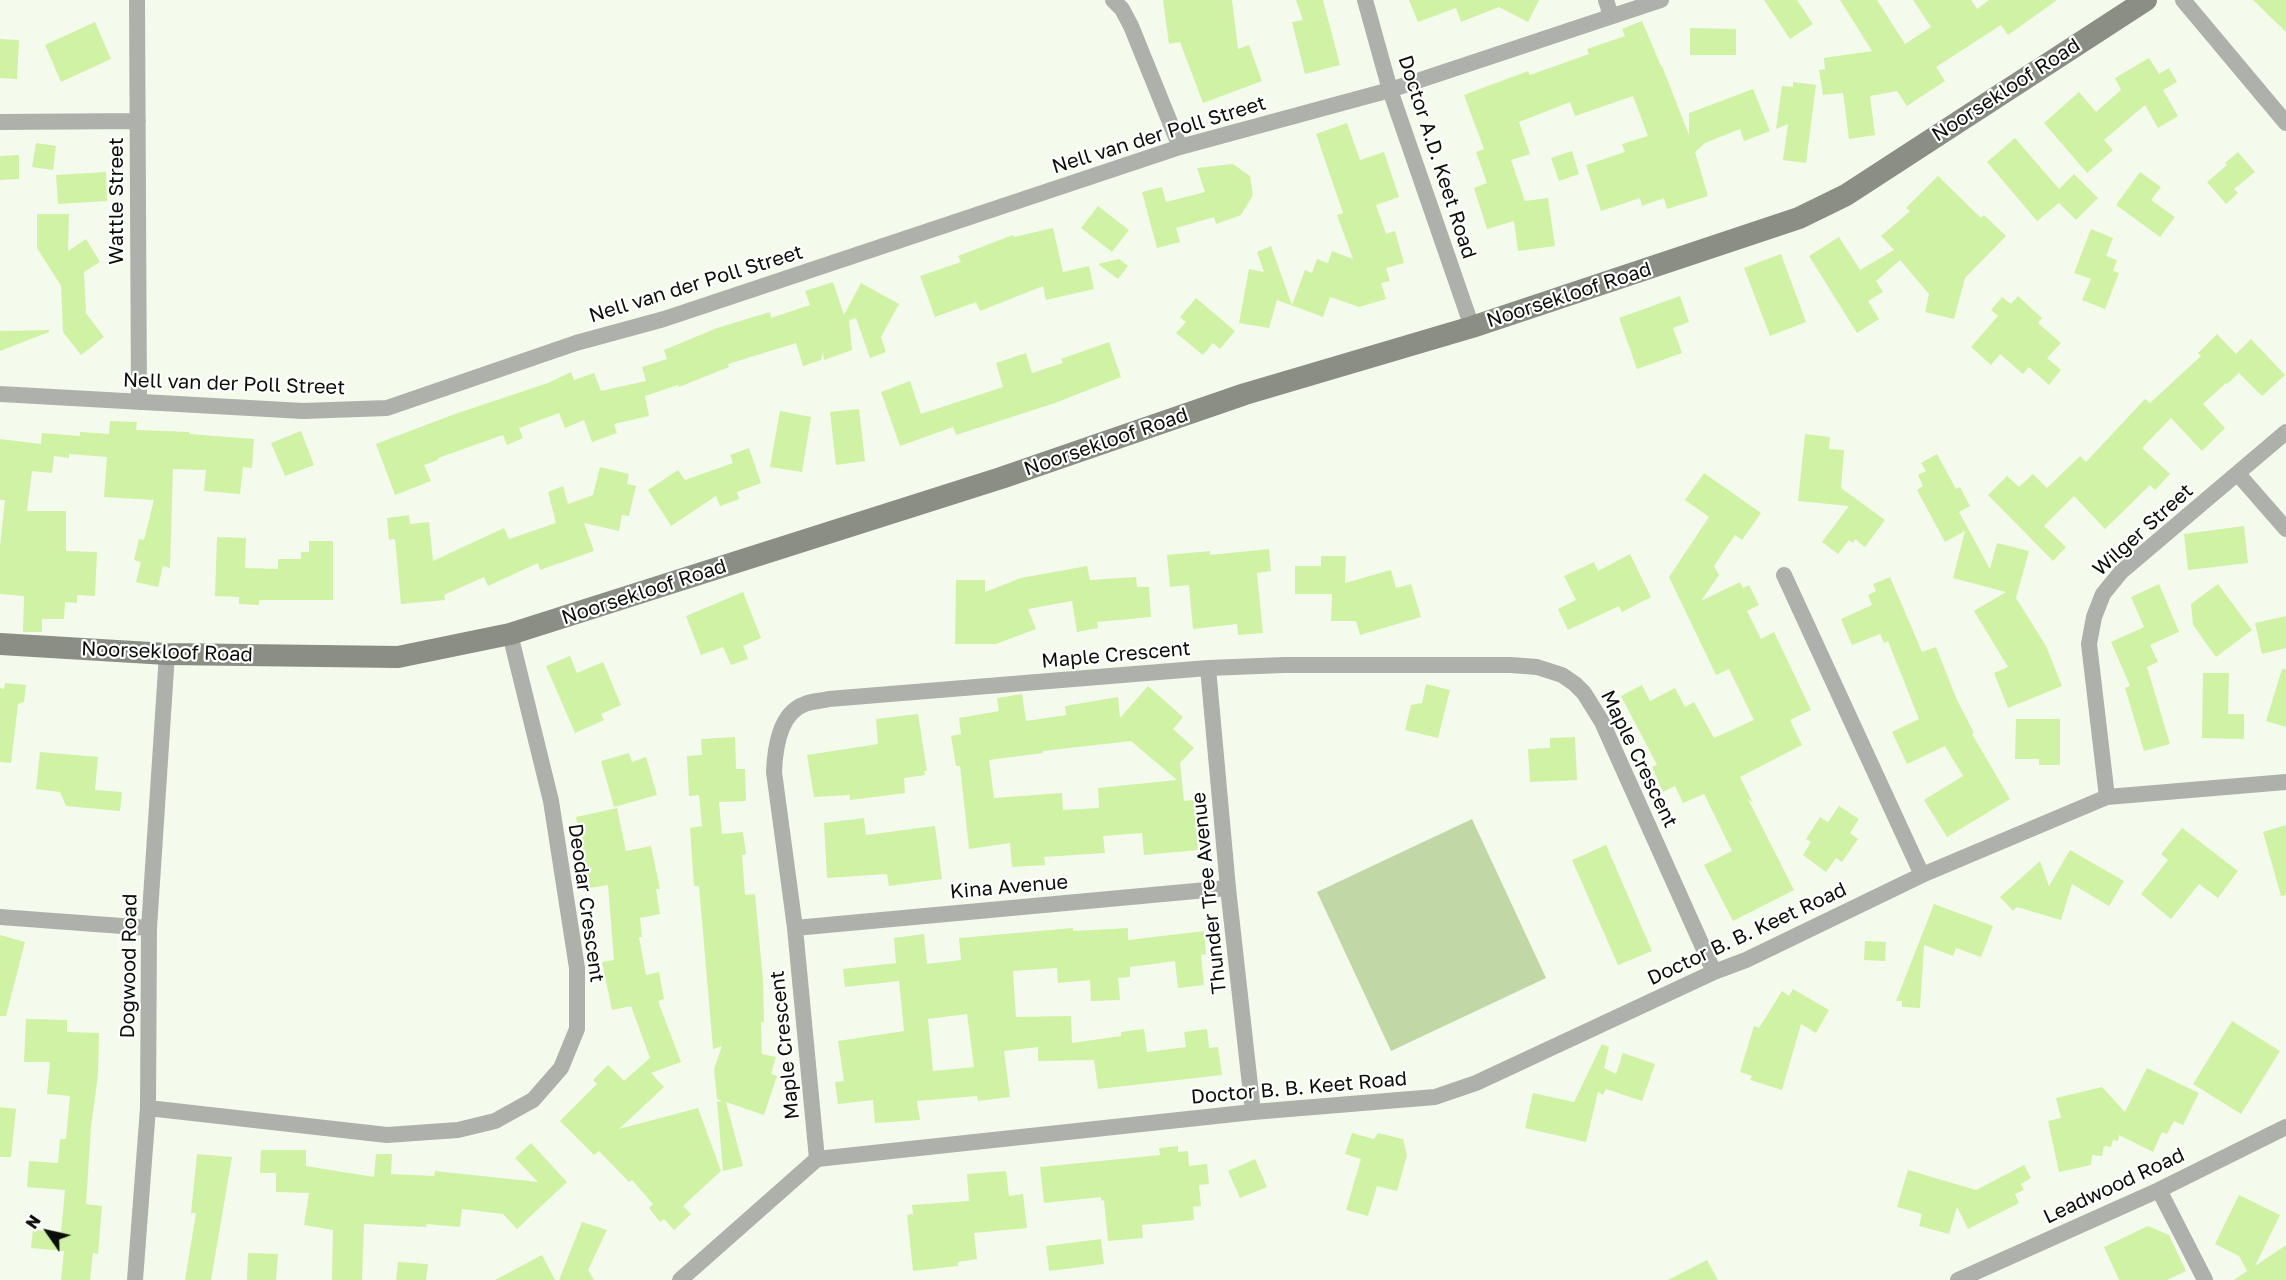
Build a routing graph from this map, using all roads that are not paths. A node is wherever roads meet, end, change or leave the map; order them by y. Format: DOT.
graph roads {
  1 [pos="137,0"];
  2 [pos="1113,0"];
  3 [pos="1365,0"];
  4 [pos="1661,0"];
  5 [pos="2146,0"];
  6 [pos="2183,0"];
  7 [pos="1609,8"];
  8 [pos="1390,90"];
  9 [pos="138,121"];
  10 [pos="0,122"];
  11 [pos="2286,123"];
  12 [pos="1180,147"];
  13 [pos="1472,327"];
  14 [pos="0,394"];
  15 [pos="139,402"];
  16 [pos="2286,432"];
  17 [pos="2238,474"];
  18 [pos="2286,529"];
  19 [pos="1784,575"];
  20 [pos="510,634"];
  21 [pos="0,644"];
  22 [pos="167,654"];
  23 [pos="1208,668"];
  24 [pos="2286,782"];
  25 [pos="2106,797"];
  26 [pos="1922,875"];
  27 [pos="1228,888"];
  28 [pos="0,917"];
  29 [pos="149,928"];
  30 [pos="795,928"];
  31 [pos="1714,972"];
  32 [pos="148,1108"];
  33 [pos="1253,1112"];
  34 [pos="2286,1127"];
  35 [pos="818,1158"];
  36 [pos="2159,1190"];
  37 [pos="1961,1279"];
  38 [pos="135,1280"];
  39 [pos="680,1280"];
  40 [pos="2205,1280"];
  1 -- 9 [label="street, Wattle Street"];
  2 -- 12 [label="street"];
  3 -- 8 [label="street, Doctor A.D. Keet Road"];
  4 -- 7 [label="street, Nell van der Poll Street"];
  5 -- 13 [label="street, Noorsekloof Road"];
  6 -- 11 [label="street"];
  7 -- 8 [label="street, Nell van der Poll Street"];
  8 -- 12 [label="street, Nell van der Poll Street"];
  8 -- 13 [label="street, Doctor A.D. Keet Road"];
  9 -- 10 [label="street"];
  9 -- 15 [label="street, Wattle Street"];
  12 -- 15 [label="street, Nell van der Poll Street"];
  13 -- 20 [label="street, Noorsekloof Road"];
  14 -- 15 [label="street, Nell van der Poll Street"];
  16 -- 17 [label="street, Wilger Street"];
  17 -- 18 [label="street"];
  17 -- 25 [label="street, Wilger Street"];
  19 -- 26 [label="street"];
  20 -- 22 [label="street, Noorsekloof Road"];
  20 -- 32 [label="street, Deodar Crescent"];
  21 -- 22 [label="street, Noorsekloof Road"];
  22 -- 29 [label="street, Dogwood Road"];
  23 -- 27 [label="street, Thunder Tree Avenue"];
  23 -- 30 [label="street, Maple Crescent"];
  23 -- 31 [label="street, Maple Crescent"];
  24 -- 25 [label="street, Doctor B. B. Keet Road"];
  25 -- 26 [label="street, Doctor B. B. Keet Road"];
  26 -- 31 [label="street, Doctor B. B. Keet Road"];
  27 -- 30 [label="street, Kina Avenue"];
  27 -- 33 [label="street, Thunder Tree Avenue"];
  28 -- 29 [label="street"];
  29 -- 32 [label="street, Dogwood Road"];
  30 -- 35 [label="street, Maple Crescent"];
  31 -- 33 [label="street, Doctor B. B. Keet Road"];
  32 -- 38 [label="street, Dogwood Road"];
  33 -- 35 [label="street, Doctor B. B. Keet Road"];
  34 -- 36 [label="street, Leadwood Road"];
  35 -- 39 [label="street"];
  36 -- 37 [label="street, Leadwood Road"];
  36 -- 40 [label="street"];
}
